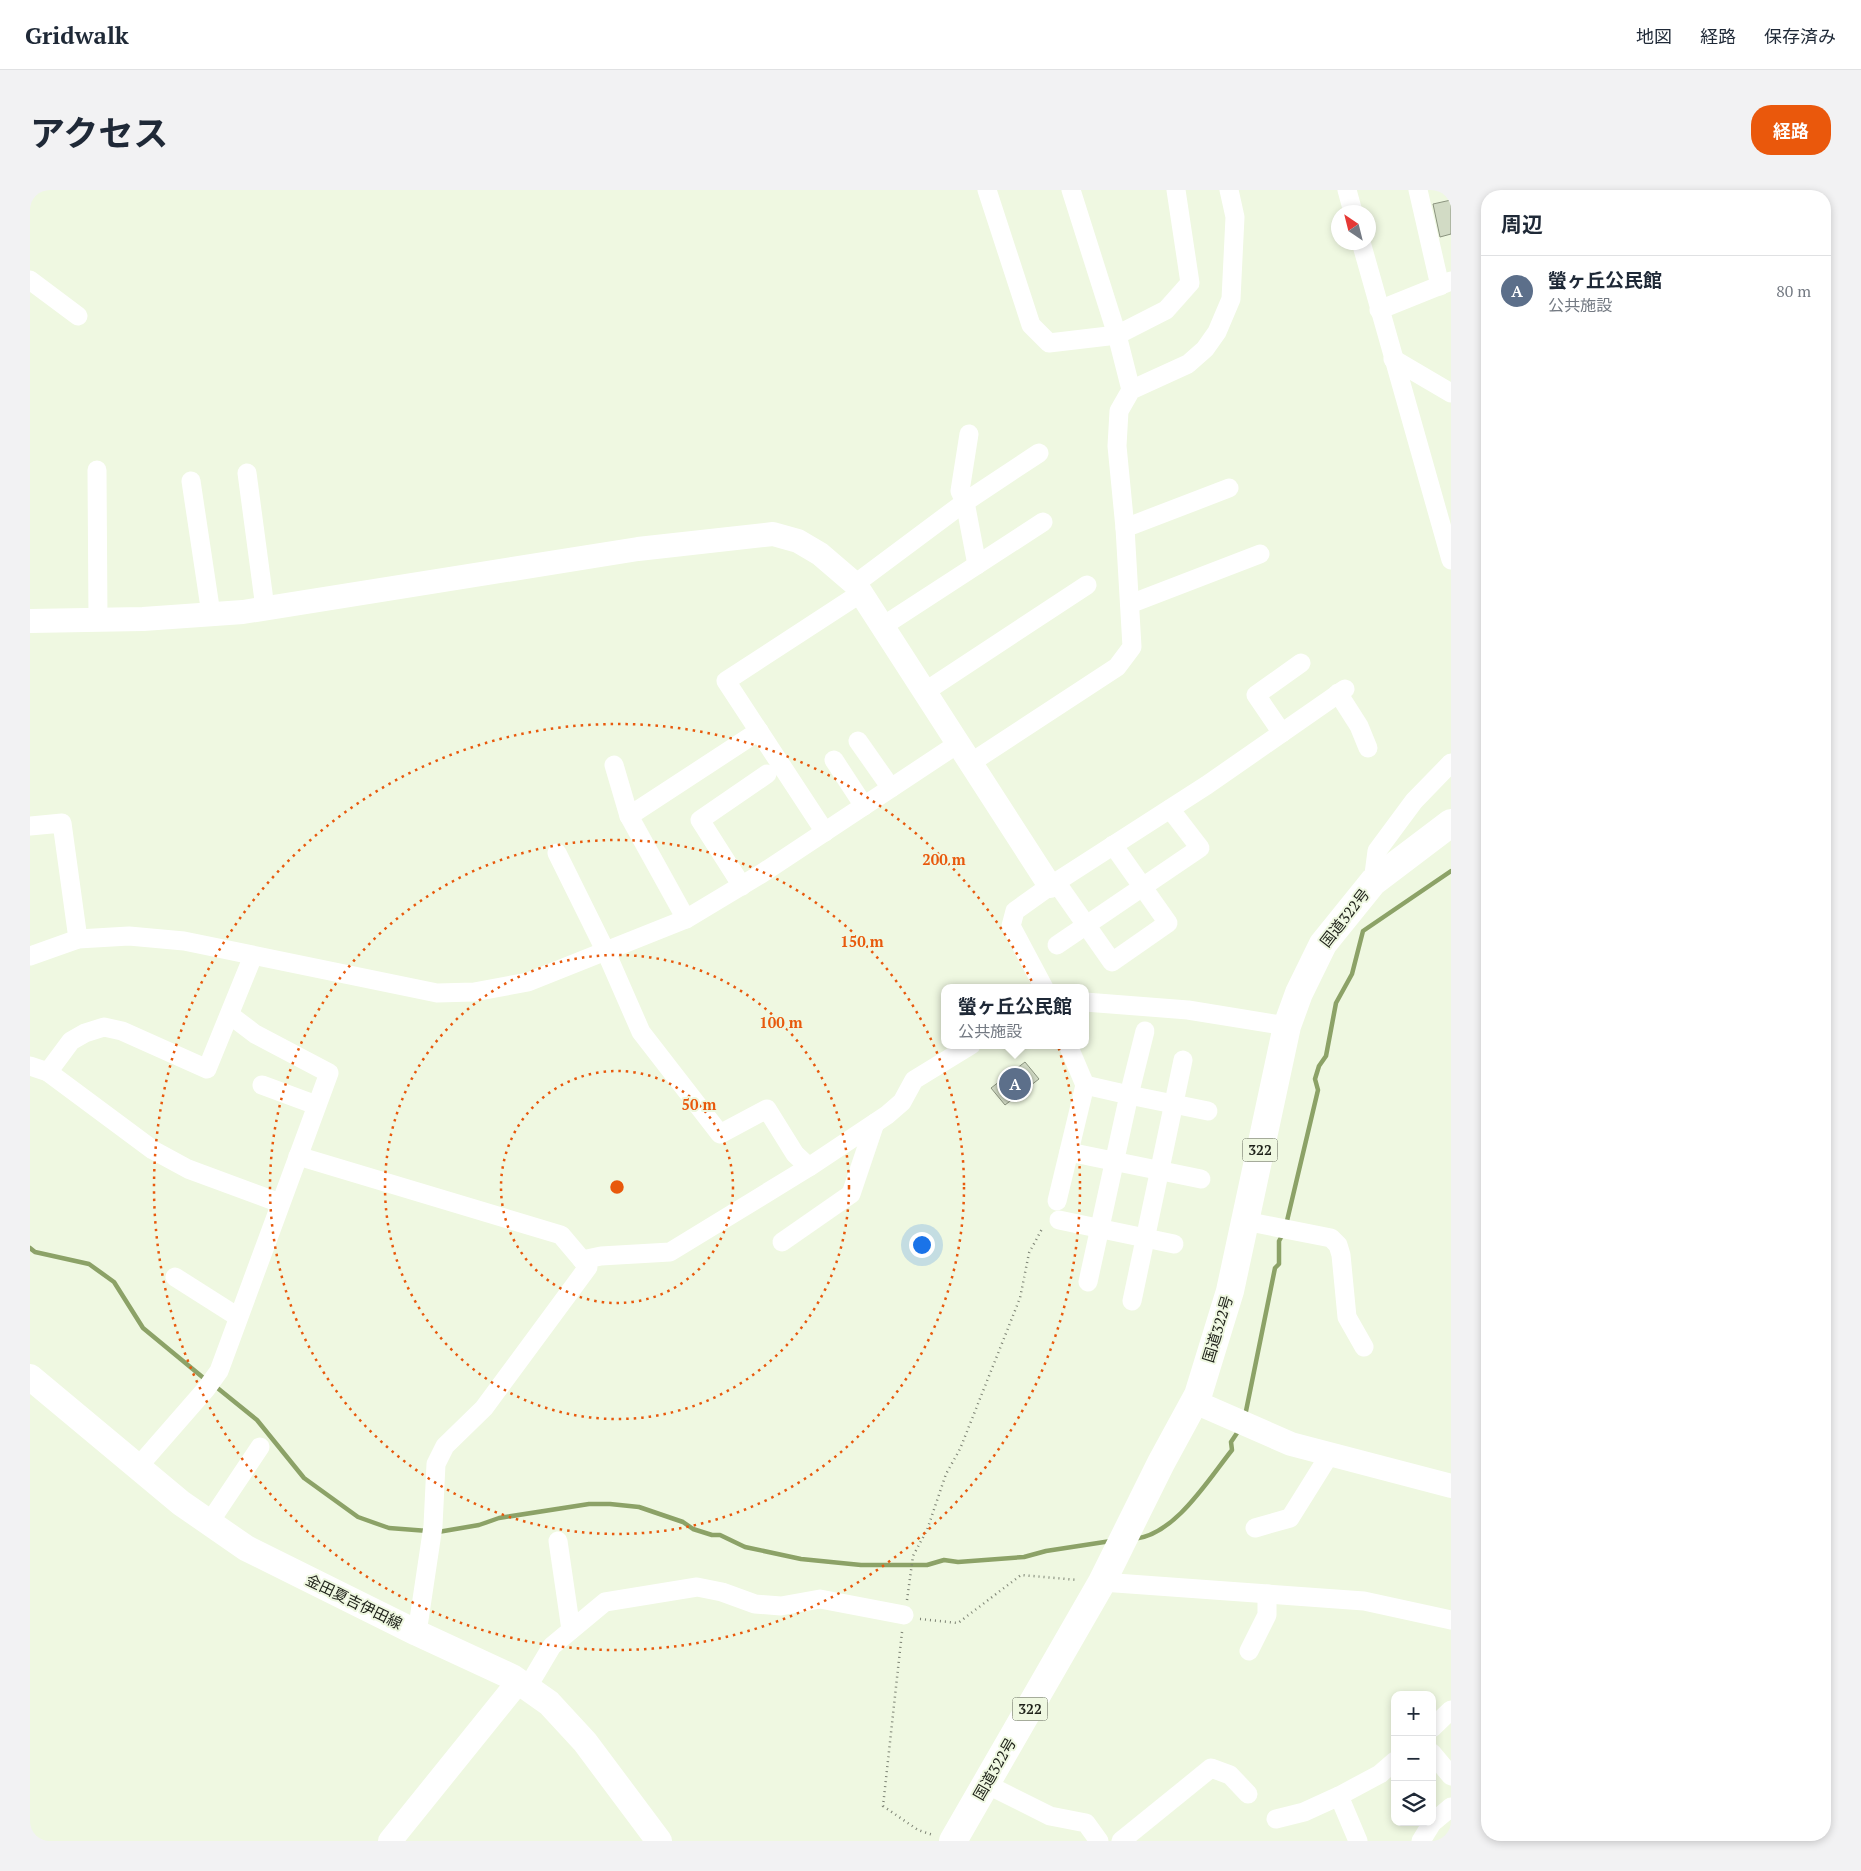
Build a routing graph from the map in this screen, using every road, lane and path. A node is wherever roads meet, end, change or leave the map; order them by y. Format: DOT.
graph roads {
  1 [pos="987,190"];
  2 [pos="1071,190"];
  3 [pos="1176,190"];
  4 [pos="1229,190"];
  5 [pos="1347,190"];
  6 [pos="1418,190"];
  7 [pos="1351,205"];
  8 [pos="1363,250"];
  9 [pos="30,280"];
  10 [pos="1446,283"];
  11 [pos="1378,310"];
  12 [pos="78,316"];
  13 [pos="1117,335"];
  14 [pos="1392,359"];
  15 [pos="1131,390"];
  16 [pos="1451,393"];
  17 [pos="969,434"];
  18 [pos="1039,453"];
  19 [pos="97,470"];
  20 [pos="247,473"];
  21 [pos="191,482"];
  22 [pos="1229,488"];
  23 [pos="965,502"];
  24 [pos="1043,522"];
  25 [pos="1125,528"];
  26 [pos="1260,554"];
  27 [pos="1451,560"];
  28 [pos="977,565"];
  29 [pos="1087,585"];
  30 [pos="858,588"];
  31 [pos="1130,604"];
  32 [pos="265,608"];
  33 [pos="211,614"];
  34 [pos="98,619"];
  35 [pos="30,621"];
  36 [pos="883,626"];
  37 [pos="1301,663"];
  38 [pos="926,691"];
  39 [pos="759,731"];
  40 [pos="1282,733"];
  41 [pos="858,741"];
  42 [pos="960,743"];
  43 [pos="1368,748"];
  44 [pos="834,760"];
  45 [pos="972,762"];
  46 [pos="1451,763"];
  47 [pos="614,765"];
  48 [pos="767,774"];
  49 [pos="891,788"];
  50 [pos="864,806"];
  51 [pos="1170,809"];
  52 [pos="629,816"];
  53 [pos="1451,823"];
  54 [pos="30,826"];
  55 [pos="825,832"];
  56 [pos="1113,845"];
  57 [pos="557,854"];
  58 [pos="1373,882"];
  59 [pos="1053,884"];
  60 [pos="742,886"];
  61 [pos="1142,887"];
  62 [pos="686,919"];
  63 [pos="1086,925"];
  64 [pos="78,939"];
  65 [pos="1057,944"];
  66 [pos="606,952"];
  67 [pos="30,956"];
  68 [pos="253,956"];
  69 [pos="1042,984"];
  70 [pos="1089,1002"];
  71 [pos="230,1015"];
  72 [pos="1287,1026"];
  73 [pos="1145,1032"];
  74 [pos="964,1049"];
  75 [pos="1070,1049"];
  76 [pos="1183,1060"];
  77 [pos="30,1066"];
  78 [pos="48,1072"];
  79 [pos="262,1085"];
  80 [pos="1085,1085"];
  81 [pos="1129,1095"];
  82 [pos="1174,1104"];
  83 [pos="316,1106"];
  84 [pos="1208,1111"];
  85 [pos="875,1123"];
  86 [pos="1069,1152"];
  87 [pos="298,1156"];
  88 [pos="1115,1160"];
  89 [pos="809,1167"];
  90 [pos="1160,1170"];
  91 [pos="1202,1178"];
  92 [pos="1057,1201"];
  93 [pos="280,1203"];
  94 [pos="1059,1220"];
  95 [pos="1245,1221"];
  96 [pos="1100,1229"];
  97 [pos="1146,1238"];
  98 [pos="782,1242"];
  99 [pos="1174,1244"];
  100 [pos="582,1260"];
  101 [pos="175,1277"];
  102 [pos="1088,1282"];
  103 [pos="1132,1301"];
  104 [pos="238,1317"];
  105 [pos="1364,1347"];
  106 [pos="30,1376"];
  107 [pos="1195,1402"];
  108 [pos="260,1447"];
  109 [pos="1330,1454"];
  110 [pos="137,1468"];
  111 [pos="1451,1486"];
  112 [pos="209,1523"];
  113 [pos="1255,1528"];
  114 [pos="558,1541"];
  115 [pos="1104,1579"];
  116 [pos="1267,1594"];
  117 [pos="904,1615"];
  118 [pos="1451,1620"];
  119 [pos="571,1630"];
  120 [pos="417,1633"];
  121 [pos="1249,1651"];
  122 [pos="523,1684"];
  123 [pos="1451,1710"];
  124 [pos="1436,1724"];
  125 [pos="1436,1758"];
  126 [pos="1391,1764"];
  127 [pos="1451,1776"];
  128 [pos="986,1784"];
  129 [pos="1248,1794"];
  130 [pos="1339,1796"];
  131 [pos="1451,1807"];
  132 [pos="1276,1819"];
  133 [pos="944,1838"];
  134 [pos="390,1841"];
  135 [pos="660,1841"];
  136 [pos="1099,1841"];
  137 [pos="1121,1841"];
  138 [pos="1358,1841"];
  139 [pos="1421,1841"];
  1 -- 13 [label="street"];
  2 -- 13 [label="street"];
  3 -- 13 [label="street"];
  4 -- 15 [label="street"];
  5 -- 7 [label="street"];
  6 -- 10 [label="street"];
  8 -- 11 [label="street"];
  9 -- 12 [label="street"];
  10 -- 11 [label="street"];
  11 -- 14 [label="street"];
  13 -- 15 [label="street"];
  14 -- 16 [label="street"];
  14 -- 27 [label="street"];
  15 -- 25 [label="street"];
  17 -- 23 [label="street"];
  18 -- 23 [label="street"];
  19 -- 34 [label="street"];
  20 -- 32 [label="street"];
  21 -- 33 [label="street"];
  22 -- 25 [label="street"];
  23 -- 28 [label="street"];
  23 -- 30 [label="street"];
  24 -- 28 [label="street"];
  25 -- 31 [label="street"];
  26 -- 31 [label="street"];
  28 -- 36 [label="street"];
  29 -- 38 [label="street"];
  30 -- 32 [label="street"];
  30 -- 36 [label="street"];
  30 -- 39 [label="street"];
  31 -- 45 [label="street"];
  32 -- 33 [label="street"];
  33 -- 34 [label="street"];
  34 -- 35 [label="street"];
  36 -- 38 [label="street"];
  37 -- 40 [label="street"];
  38 -- 42 [label="street"];
  39 -- 52 [label="street"];
  39 -- 55 [label="street"];
  40 -- 43 [label="street"];
  40 -- 51 [label="street"];
  41 -- 49 [label="street"];
  42 -- 45 [label="street"];
  42 -- 49 [label="street"];
  44 -- 50 [label="street"];
  45 -- 59 [label="street"];
  46 -- 58 [label="street"];
  47 -- 52 [label="street"];
  48 -- 60 [label="street"];
  49 -- 50 [label="street"];
  50 -- 55 [label="street"];
  51 -- 56 [label="street"];
  51 -- 61 [label="street"];
  52 -- 62 [label="street"];
  53 -- 58 [label="highway, 国道322号 / 322"];
  54 -- 64 [label="street"];
  55 -- 60 [label="street"];
  56 -- 59 [label="street"];
  56 -- 61 [label="street"];
  57 -- 66 [label="street"];
  58 -- 72 [label="highway, 国道322号 / 322"];
  59 -- 63 [label="street"];
  59 -- 69 [label="street"];
  60 -- 62 [label="street"];
  61 -- 63 [label="street"];
  61 -- 63 [label="street"];
  62 -- 66 [label="street"];
  63 -- 65 [label="street"];
  64 -- 67 [label="street"];
  64 -- 68 [label="street"];
  66 -- 68 [label="street"];
  66 -- 89 [label="street"];
  68 -- 71 [label="street"];
  70 -- 72 [label="street"];
  71 -- 78 [label="street"];
  71 -- 83 [label="street"];
  72 -- 95 [label="highway, 国道322号 / 322"];
  73 -- 81 [label="street"];
  74 -- 85 [label="street"];
  75 -- 80 [label="street"];
  76 -- 82 [label="street"];
  77 -- 78 [label="street"];
  78 -- 93 [label="street"];
  79 -- 83 [label="street"];
  80 -- 81 [label="street"];
  80 -- 86 [label="street"];
  81 -- 82 [label="street"];
  81 -- 88 [label="street"];
  82 -- 84 [label="street"];
  82 -- 90 [label="street"];
  83 -- 87 [label="street"];
  85 -- 89 [label="street"];
  85 -- 98 [label="street"];
  86 -- 88 [label="street"];
  86 -- 92 [label="street"];
  87 -- 93 [label="street"];
  87 -- 100 [label="street"];
  88 -- 90 [label="street"];
  88 -- 96 [label="street"];
  89 -- 100 [label="street"];
  90 -- 91 [label="street"];
  90 -- 97 [label="street"];
  92 -- 117 [label="path"];
  93 -- 104 [label="street"];
  94 -- 96 [label="street"];
  95 -- 105 [label="street"];
  95 -- 107 [label="highway, 国道322号 / 322"];
  96 -- 97 [label="street"];
  96 -- 102 [label="street"];
  97 -- 99 [label="street"];
  97 -- 103 [label="street"];
  100 -- 120 [label="street"];
  101 -- 104 [label="street"];
  104 -- 110 [label="street"];
  106 -- 110 [label="main road, 金田夏吉伊田線"];
  107 -- 109 [label="street"];
  107 -- 115 [label="highway, 国道322号 / 322"];
  108 -- 112 [label="street"];
  109 -- 111 [label="street"];
  109 -- 113 [label="street"];
  110 -- 112 [label="main road, 金田夏吉伊田線"];
  112 -- 120 [label="main road, 金田夏吉伊田線"];
  114 -- 119 [label="street"];
  115 -- 116 [label="street"];
  115 -- 117 [label="path"];
  115 -- 128 [label="highway, 国道322号 / 322"];
  116 -- 118 [label="street"];
  116 -- 121 [label="street"];
  117 -- 119 [label="street"];
  117 -- 133 [label="path"];
  119 -- 122 [label="street"];
  120 -- 122 [label="main road, 金田夏吉伊田線"];
  122 -- 134 [label="street"];
  122 -- 135 [label="main road, 金田夏吉伊田線"];
  123 -- 124 [label="street"];
  125 -- 127 [label="street"];
  126 -- 130 [label="street"];
  128 -- 133 [label="highway, 国道322号 / 322"];
  128 -- 136 [label="street"];
  129 -- 137 [label="street"];
  130 -- 132 [label="street"];
  130 -- 138 [label="street"];
  131 -- 139 [label="street"];
}
